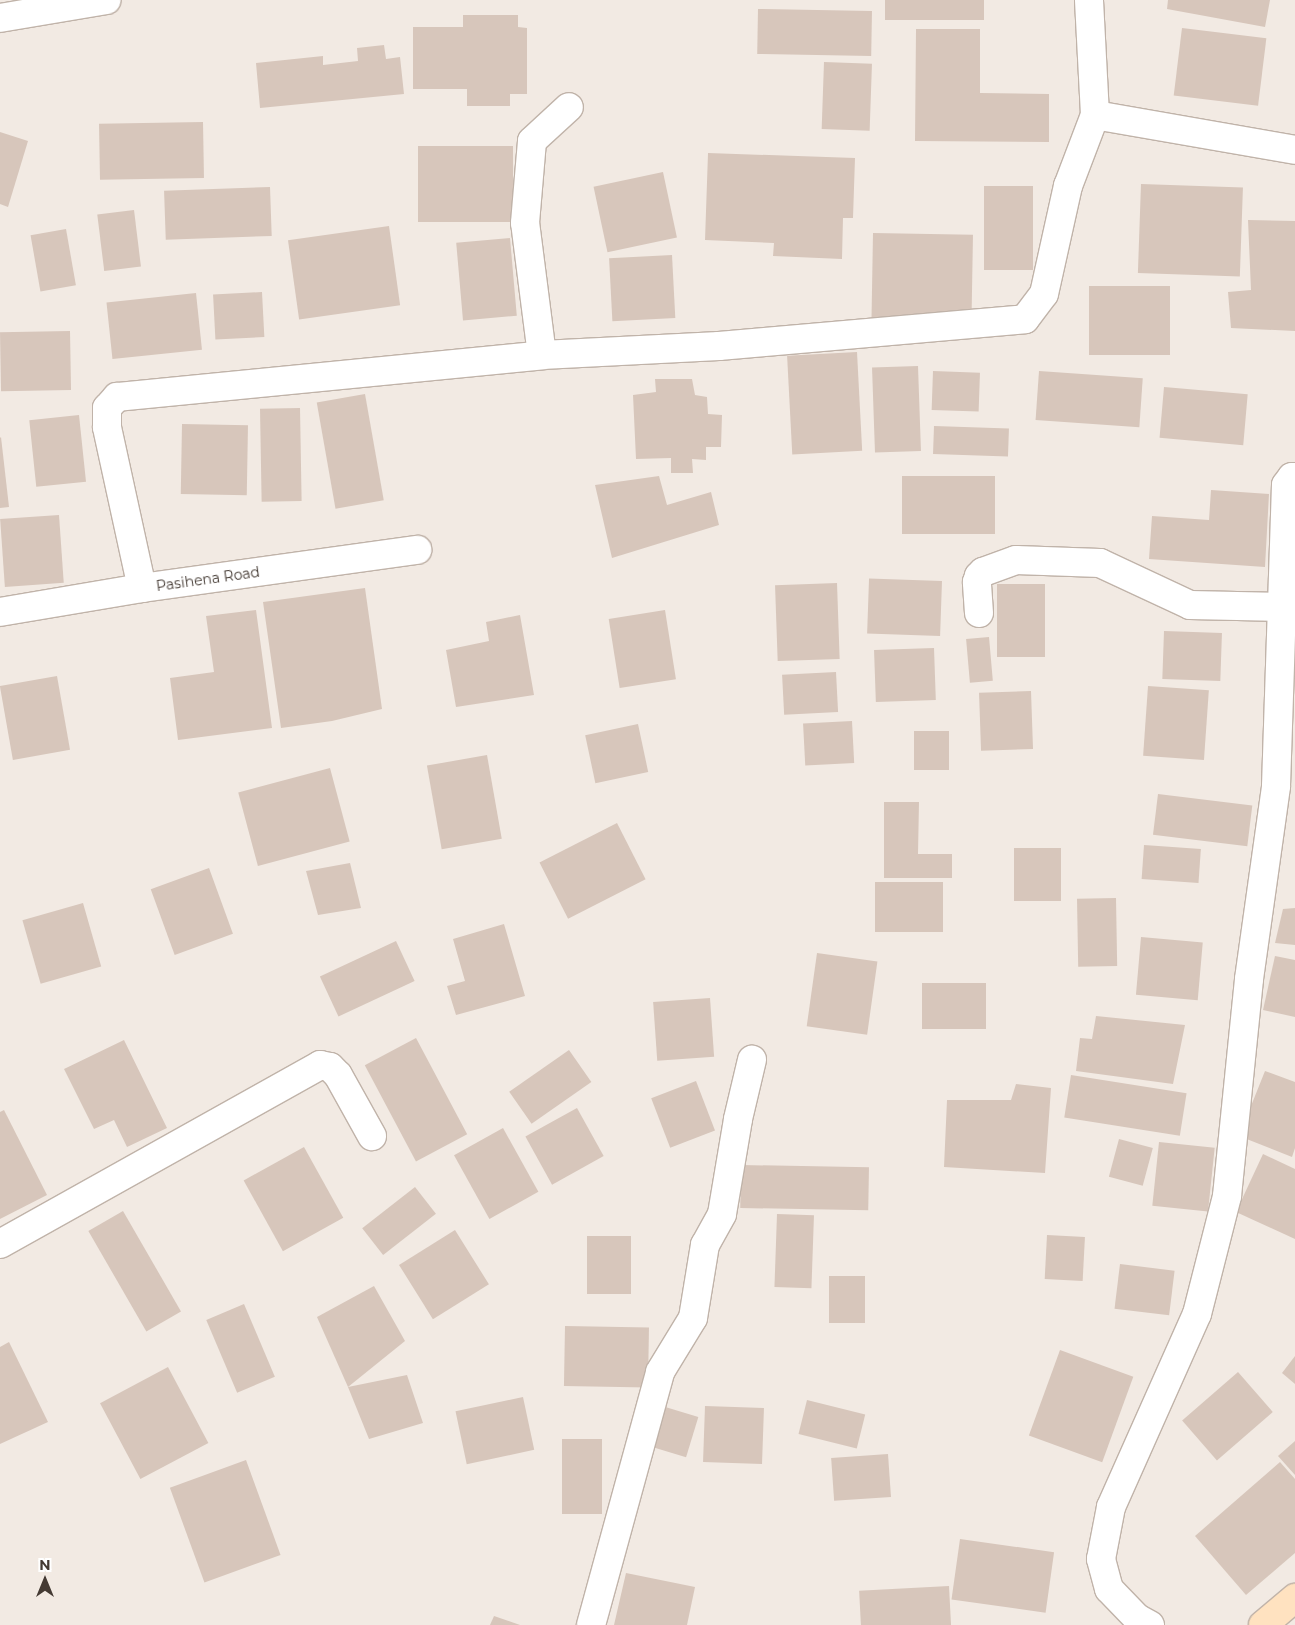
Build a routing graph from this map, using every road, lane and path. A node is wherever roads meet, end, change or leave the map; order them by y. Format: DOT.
graph roads {
  1 [pos="106,0"];
  2 [pos="1089,0"];
  3 [pos="0,18"];
  4 [pos="568,107"];
  5 [pos="1095,115"];
  6 [pos="1295,150"];
  7 [pos="542,355"];
  8 [pos="1295,477"];
  9 [pos="416,550"];
  10 [pos="142,588"];
  11 [pos="1284,607"];
  12 [pos="0,612"];
  13 [pos="979,613"];
  14 [pos="752,1060"];
  15 [pos="372,1136"];
  16 [pos="0,1244"];
  17 [pos="1295,1598"];
  18 [pos="591,1625"];
  19 [pos="1150,1625"];
  20 [pos="1263,1625"];
  1 -- 3 [label="street"];
  2 -- 5 [label="street"];
  4 -- 7 [label="street"];
  5 -- 6 [label="street"];
  5 -- 7 [label="street"];
  7 -- 10 [label="street"];
  8 -- 11 [label="street"];
  9 -- 10 [label="street, Pasihena Road"];
  10 -- 12 [label="street, Pasihena Road"];
  11 -- 13 [label="street"];
  11 -- 19 [label="street"];
  14 -- 18 [label="street"];
  15 -- 16 [label="street"];
  17 -- 20 [label="street"];
}
